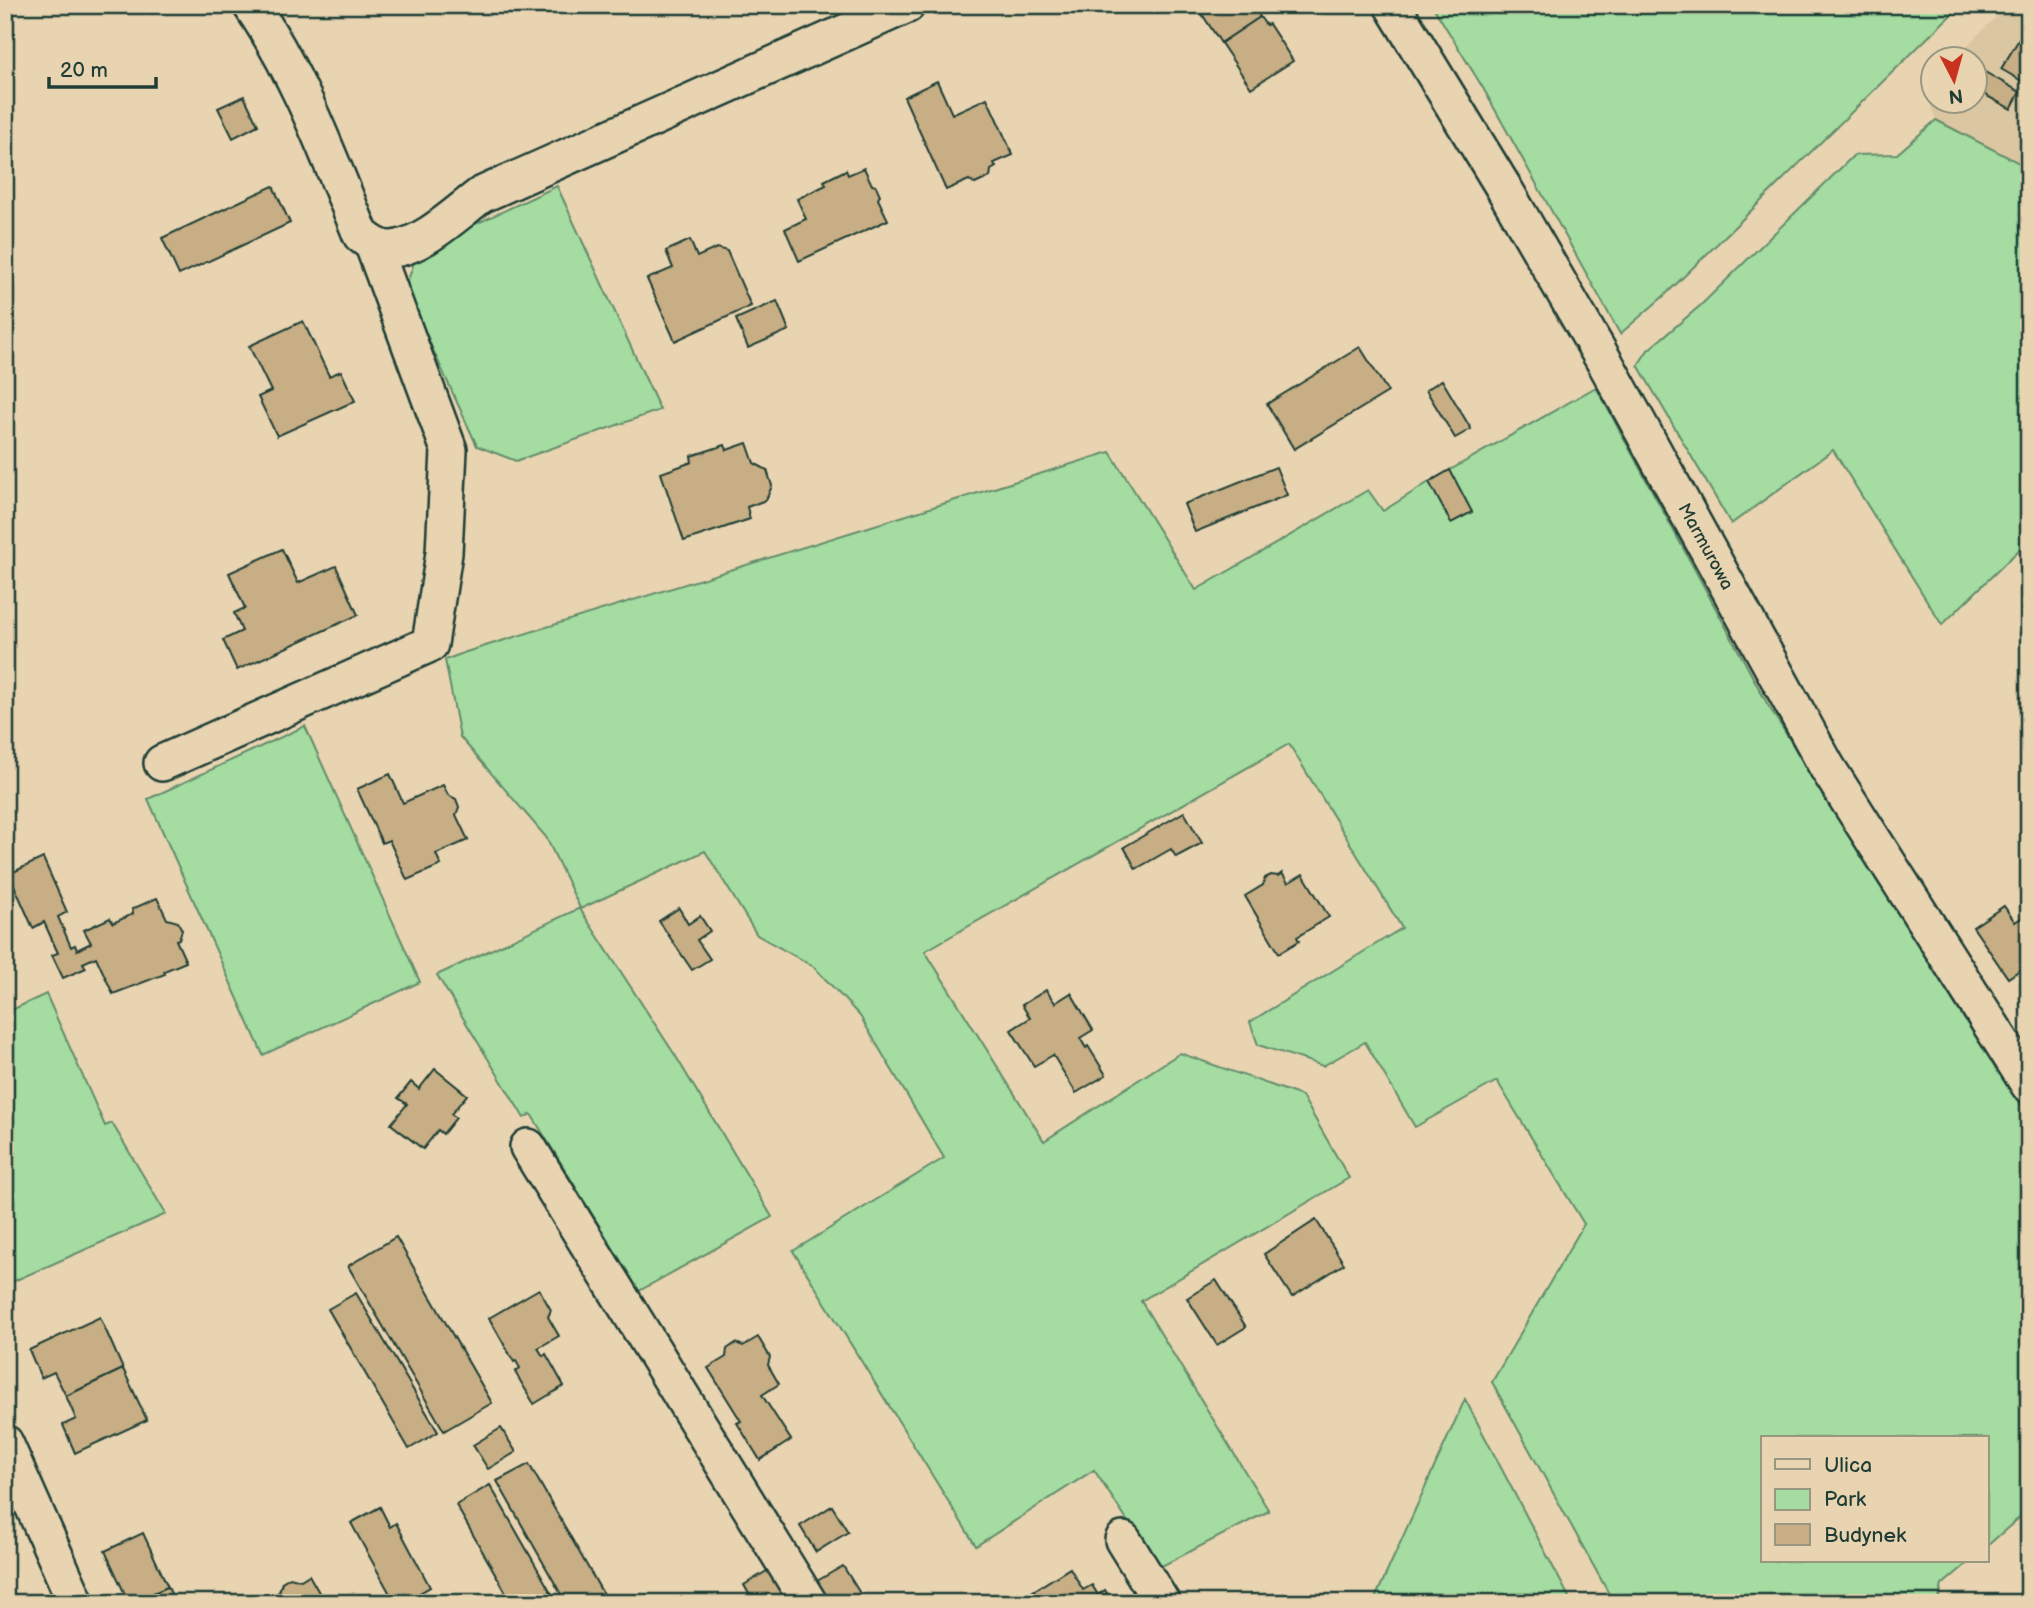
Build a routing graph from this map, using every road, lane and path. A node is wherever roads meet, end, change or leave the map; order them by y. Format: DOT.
graph roads {
  1 [pos="251,5"];
  2 [pos="907,5"];
  3 [pos="1392,5"];
  4 [pos="373,245"];
  5 [pos="162,763"];
  6 [pos="2029,1084"];
  7 [pos="528,1147"];
  8 [pos="5,1443"];
  9 [pos="1123,1540"];
  10 [pos="76,1603"];
  11 [pos="809,1603"];
  12 [pos="1162,1603"];
  1 -- 4 [label="street"];
  2 -- 4 [label="street"];
  3 -- 6 [label="street, Marmurowa"];
  4 -- 5 [label="street"];
  7 -- 11 [label="street"];
  8 -- 10 [label="street"];
  9 -- 12 [label="street"];
}
